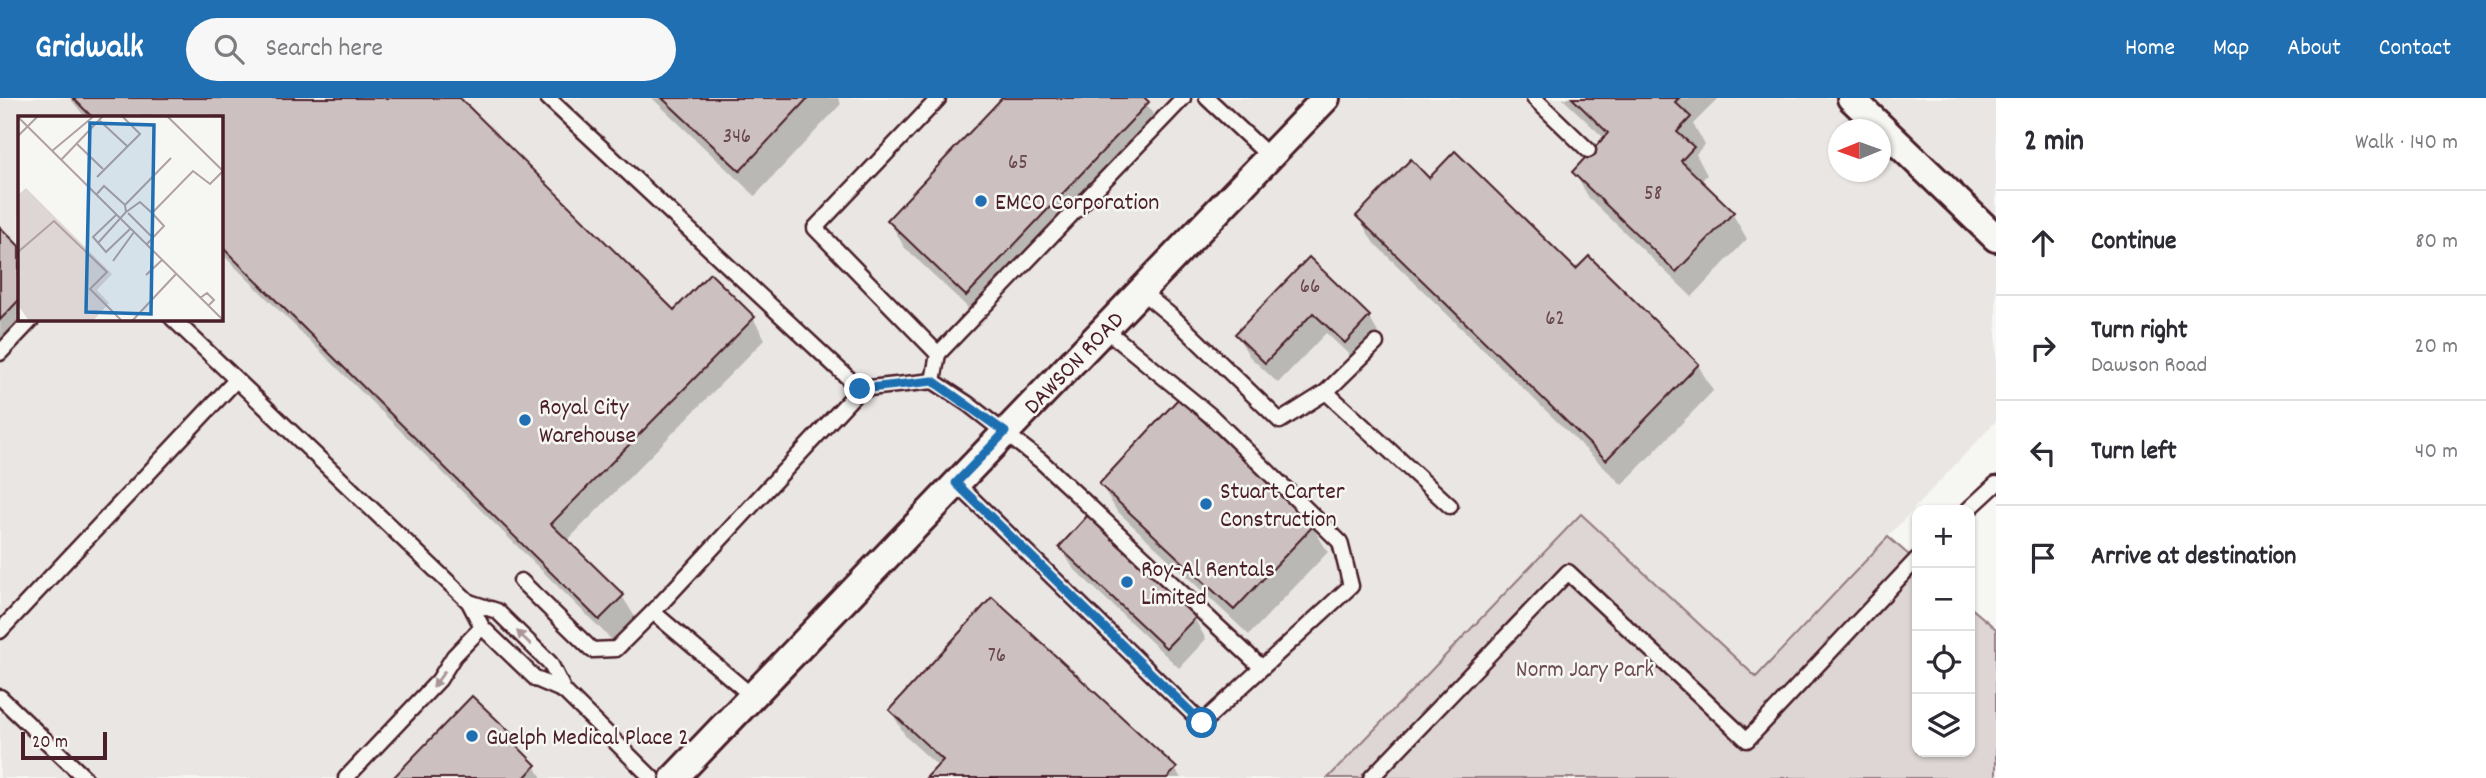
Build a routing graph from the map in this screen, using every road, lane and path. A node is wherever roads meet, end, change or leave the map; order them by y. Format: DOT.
graph roads {
  1 [pos="548,98"];
  2 [pos="938,98"];
  3 [pos="1183,98"];
  4 [pos="1207,98"];
  5 [pos="1326,98"];
  6 [pos="1534,98"];
  7 [pos="1851,98"];
  8 [pos="1588,150"];
  9 [pos="1270,157"];
  10 [pos="1996,238"];
  11 [pos="1141,291"];
  12 [pos="31,320"];
  13 [pos="174,320"];
  14 [pos="1105,329"];
  15 [pos="1376,344"];
  16 [pos="0,353"];
  17 [pos="938,354"];
  18 [pos="236,380"];
  19 [pos="933,381"];
  20 [pos="860,389"];
  21 [pos="1326,392"];
  22 [pos="1005,432"];
  23 [pos="956,483"];
  24 [pos="1996,484"];
  25 [pos="1973,505"];
  26 [pos="1450,506"];
  27 [pos="1912,564"];
  28 [pos="521,581"];
  29 [pos="469,602"];
  30 [pos="653,612"];
  31 [pos="482,626"];
  32 [pos="0,631"];
  33 [pos="1261,667"];
  34 [pos="564,691"];
  35 [pos="752,696"];
  36 [pos="0,697"];
  37 [pos="85,778"];
  38 [pos="346,778"];
  39 [pos="652,778"];
  40 [pos="674,778"];
  41 [pos="1371,778"];
  1 -- 20 [label="lane"];
  2 -- 17 [label="lane"];
  3 -- 17 [label="lane"];
  4 -- 9 [label="lane"];
  5 -- 9 [label="street, DAWSON ROAD"];
  6 -- 8 [label="lane"];
  7 -- 10 [label="street"];
  9 -- 11 [label="street, DAWSON ROAD"];
  11 -- 14 [label="street, DAWSON ROAD"];
  11 -- 21 [label="lane"];
  12 -- 16 [label="lane"];
  13 -- 18 [label="lane"];
  14 -- 22 [label="street, DAWSON ROAD"];
  14 -- 33 [label="lane"];
  15 -- 21 [label="lane"];
  17 -- 19 [label="lane"];
  18 -- 29 [label="lane"];
  18 -- 32 [label="lane"];
  19 -- 20 [label="lane"];
  19 -- 22 [label="lane"];
  20 -- 30 [label="lane"];
  21 -- 26 [label="lane"];
  22 -- 23 [label="street, DAWSON ROAD"];
  22 -- 33 [label="lane"];
  23 -- 33 [label="lane"];
  23 -- 35 [label="street, DAWSON ROAD"];
  24 -- 25 [label="lane"];
  27 -- 41 [label="lane"];
  28 -- 30 [label="lane"];
  29 -- 31 [label="lane"];
  34 -- 29 [label="lane, one-way"];
  30 -- 35 [label="lane"];
  31 -- 34 [label="lane"];
  31 -- 38 [label="lane, one-way"];
  34 -- 39 [label="lane"];
  35 -- 40 [label="street, DAWSON ROAD"];
  36 -- 37 [label="lane"];
}
